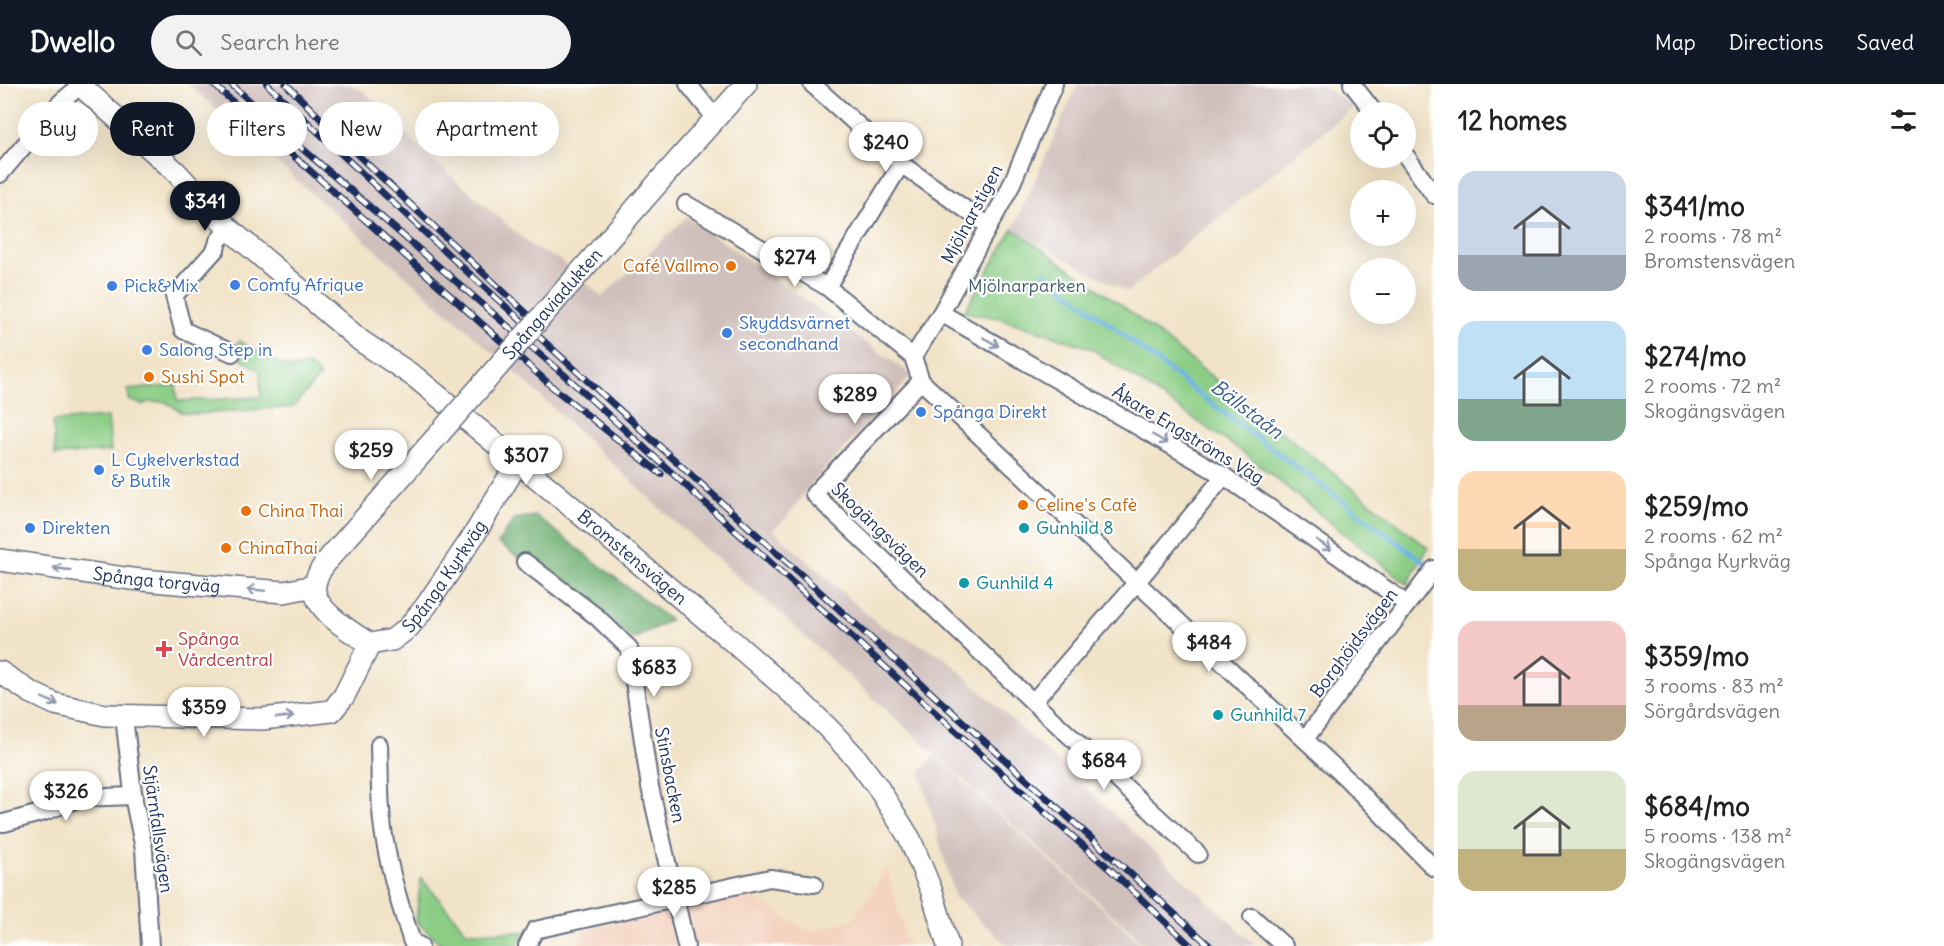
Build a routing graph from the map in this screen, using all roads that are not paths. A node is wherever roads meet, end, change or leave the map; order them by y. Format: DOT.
graph roads {
  1 [pos="688,84"];
  2 [pos="746,84"];
  3 [pos="812,84"];
  4 [pos="1054,84"];
  5 [pos="80,85"];
  6 [pos="1356,85"];
  7 [pos="1367,102"];
  8 [pos="716,119"];
  9 [pos="901,164"];
  10 [pos="1415,168"];
  11 [pos="0,174"];
  12 [pos="1434,195"];
  13 [pos="686,204"];
  14 [pos="989,226"];
  15 [pos="229,229"];
  16 [pos="827,287"];
  17 [pos="941,313"];
  18 [pos="232,353"];
  19 [pos="913,357"];
  20 [pos="921,381"];
  21 [pos="518,462"];
  22 [pos="1224,476"];
  23 [pos="0,560"];
  24 [pos="525,562"];
  25 [pos="1434,569"];
  26 [pos="1137,582"];
  27 [pos="314,586"];
  28 [pos="1407,604"];
  29 [pos="370,644"];
  30 [pos="0,672"];
  31 [pos="1033,702"];
  32 [pos="124,717"];
  33 [pos="1305,739"];
  34 [pos="379,745"];
  35 [pos="134,796"];
  36 [pos="0,823"];
  37 [pos="1198,854"];
  38 [pos="1434,868"];
  39 [pos="814,884"];
  40 [pos="677,900"];
  41 [pos="1252,916"];
  42 [pos="414,945"];
  43 [pos="150,946"];
  44 [pos="526,946"];
  45 [pos="686,946"];
  46 [pos="948,946"];
  47 [pos="1284,946"];
  1 -- 8 [label="street"];
  2 -- 8 [label="street"];
  3 -- 9 [label="street"];
  4 -- 14 [label="street, Mjölnarstigen"];
  5 -- 11 [label="street"];
  5 -- 15 [label="street, Bromstensvägen"];
  6 -- 7 [label="street"];
  8 -- 27 [label="street, Spångaviadukten, bridge"];
  9 -- 14 [label="street"];
  9 -- 16 [label="street"];
  10 -- 12 [label="street"];
  13 -- 16 [label="street"];
  14 -- 17 [label="street, Mjölnarstigen"];
  15 -- 18 [label="street"];
  15 -- 21 [label="street, Bromstensvägen"];
  16 -- 19 [label="street"];
  17 -- 19 [label="street, Mjölnarstigen"];
  17 -- 22 [label="street, Åkare Engströms Väg, one-way"];
  19 -- 20 [label="street"];
  20 -- 26 [label="street"];
  20 -- 31 [label="street, Skogängsvägen"];
  21 -- 29 [label="street, Spånga Kyrkväg"];
  21 -- 46 [label="street, Bromstensvägen"];
  22 -- 26 [label="street"];
  22 -- 28 [label="street, Åkare Engströms Väg, one-way"];
  27 -- 23 [label="street, Spånga torgväg, one-way"];
  24 -- 40 [label="street, Stinsbacken"];
  25 -- 28 [label="street, Borghöjdsvägen"];
  26 -- 31 [label="street"];
  26 -- 33 [label="street"];
  27 -- 29 [label="street"];
  28 -- 33 [label="street, Borghöjdsvägen"];
  32 -- 29 [label="street, one-way"];
  30 -- 32 [label="street, one-way"];
  31 -- 37 [label="street, Skogängsvägen"];
  32 -- 35 [label="street, Stjärnfallsvägen"];
  33 -- 38 [label="street"];
  34 -- 42 [label="street"];
  35 -- 36 [label="street"];
  35 -- 43 [label="street, Stjärnfallsvägen"];
  39 -- 40 [label="street"];
  40 -- 44 [label="street"];
  40 -- 45 [label="street, Stinsbacken"];
  41 -- 47 [label="street"];
}
